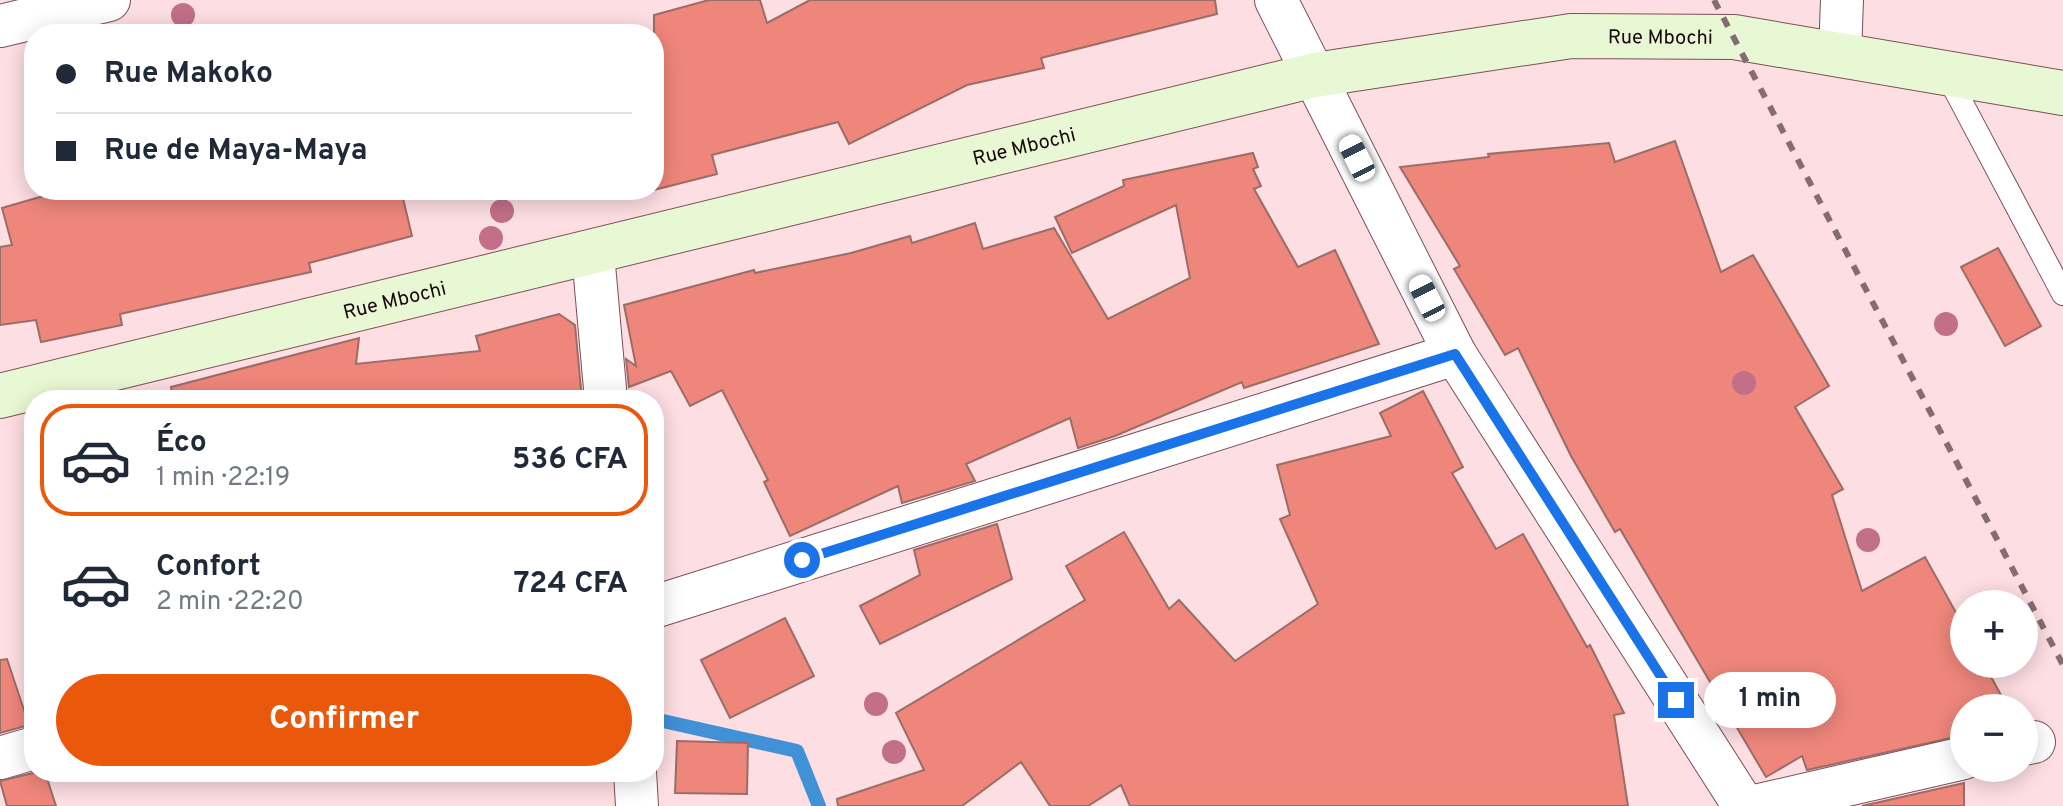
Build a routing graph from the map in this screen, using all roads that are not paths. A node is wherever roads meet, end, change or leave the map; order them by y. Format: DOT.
graph roads {
  1 [pos="109,0"];
  2 [pos="1276,0"];
  3 [pos="1842,0"];
  4 [pos="0,26"];
  5 [pos="1840,54"];
  6 [pos="1946,73"];
  7 [pos="1315,75"];
  8 [pos="2063,93"];
  9 [pos="593,254"];
  10 [pos="2063,294"];
  11 [pos="1455,354"];
  12 [pos="24,390"];
  13 [pos="25,390"];
  14 [pos="605,390"];
  15 [pos="0,396"];
  16 [pos="664,604"];
  17 [pos="24,751"];
  18 [pos="0,758"];
  19 [pos="1950,761"];
  20 [pos="636,782"];
  21 [pos="637,806"];
  22 [pos="1744,806"];
  23 [pos="1755,806"];
  1 -- 4 [label="street"];
  2 -- 7 [label="street"];
  3 -- 5 [label="street"];
  5 -- 6 [label="main road, Rue Mbochi"];
  5 -- 7 [label="main road, Rue Mbochi"];
  6 -- 8 [label="main road, Rue Mbochi"];
  6 -- 10 [label="lane"];
  7 -- 9 [label="main road, Rue Mbochi"];
  7 -- 11 [label="street"];
  9 -- 13 [label="main road, Rue Mbochi"];
  9 -- 14 [label="street"];
  11 -- 16 [label="street"];
  11 -- 22 [label="street"];
  12 -- 15 [label="main road, Rue Mbochi"];
  17 -- 18 [label="street"];
  19 -- 23 [label="street"];
  20 -- 21 [label="street"];
}
